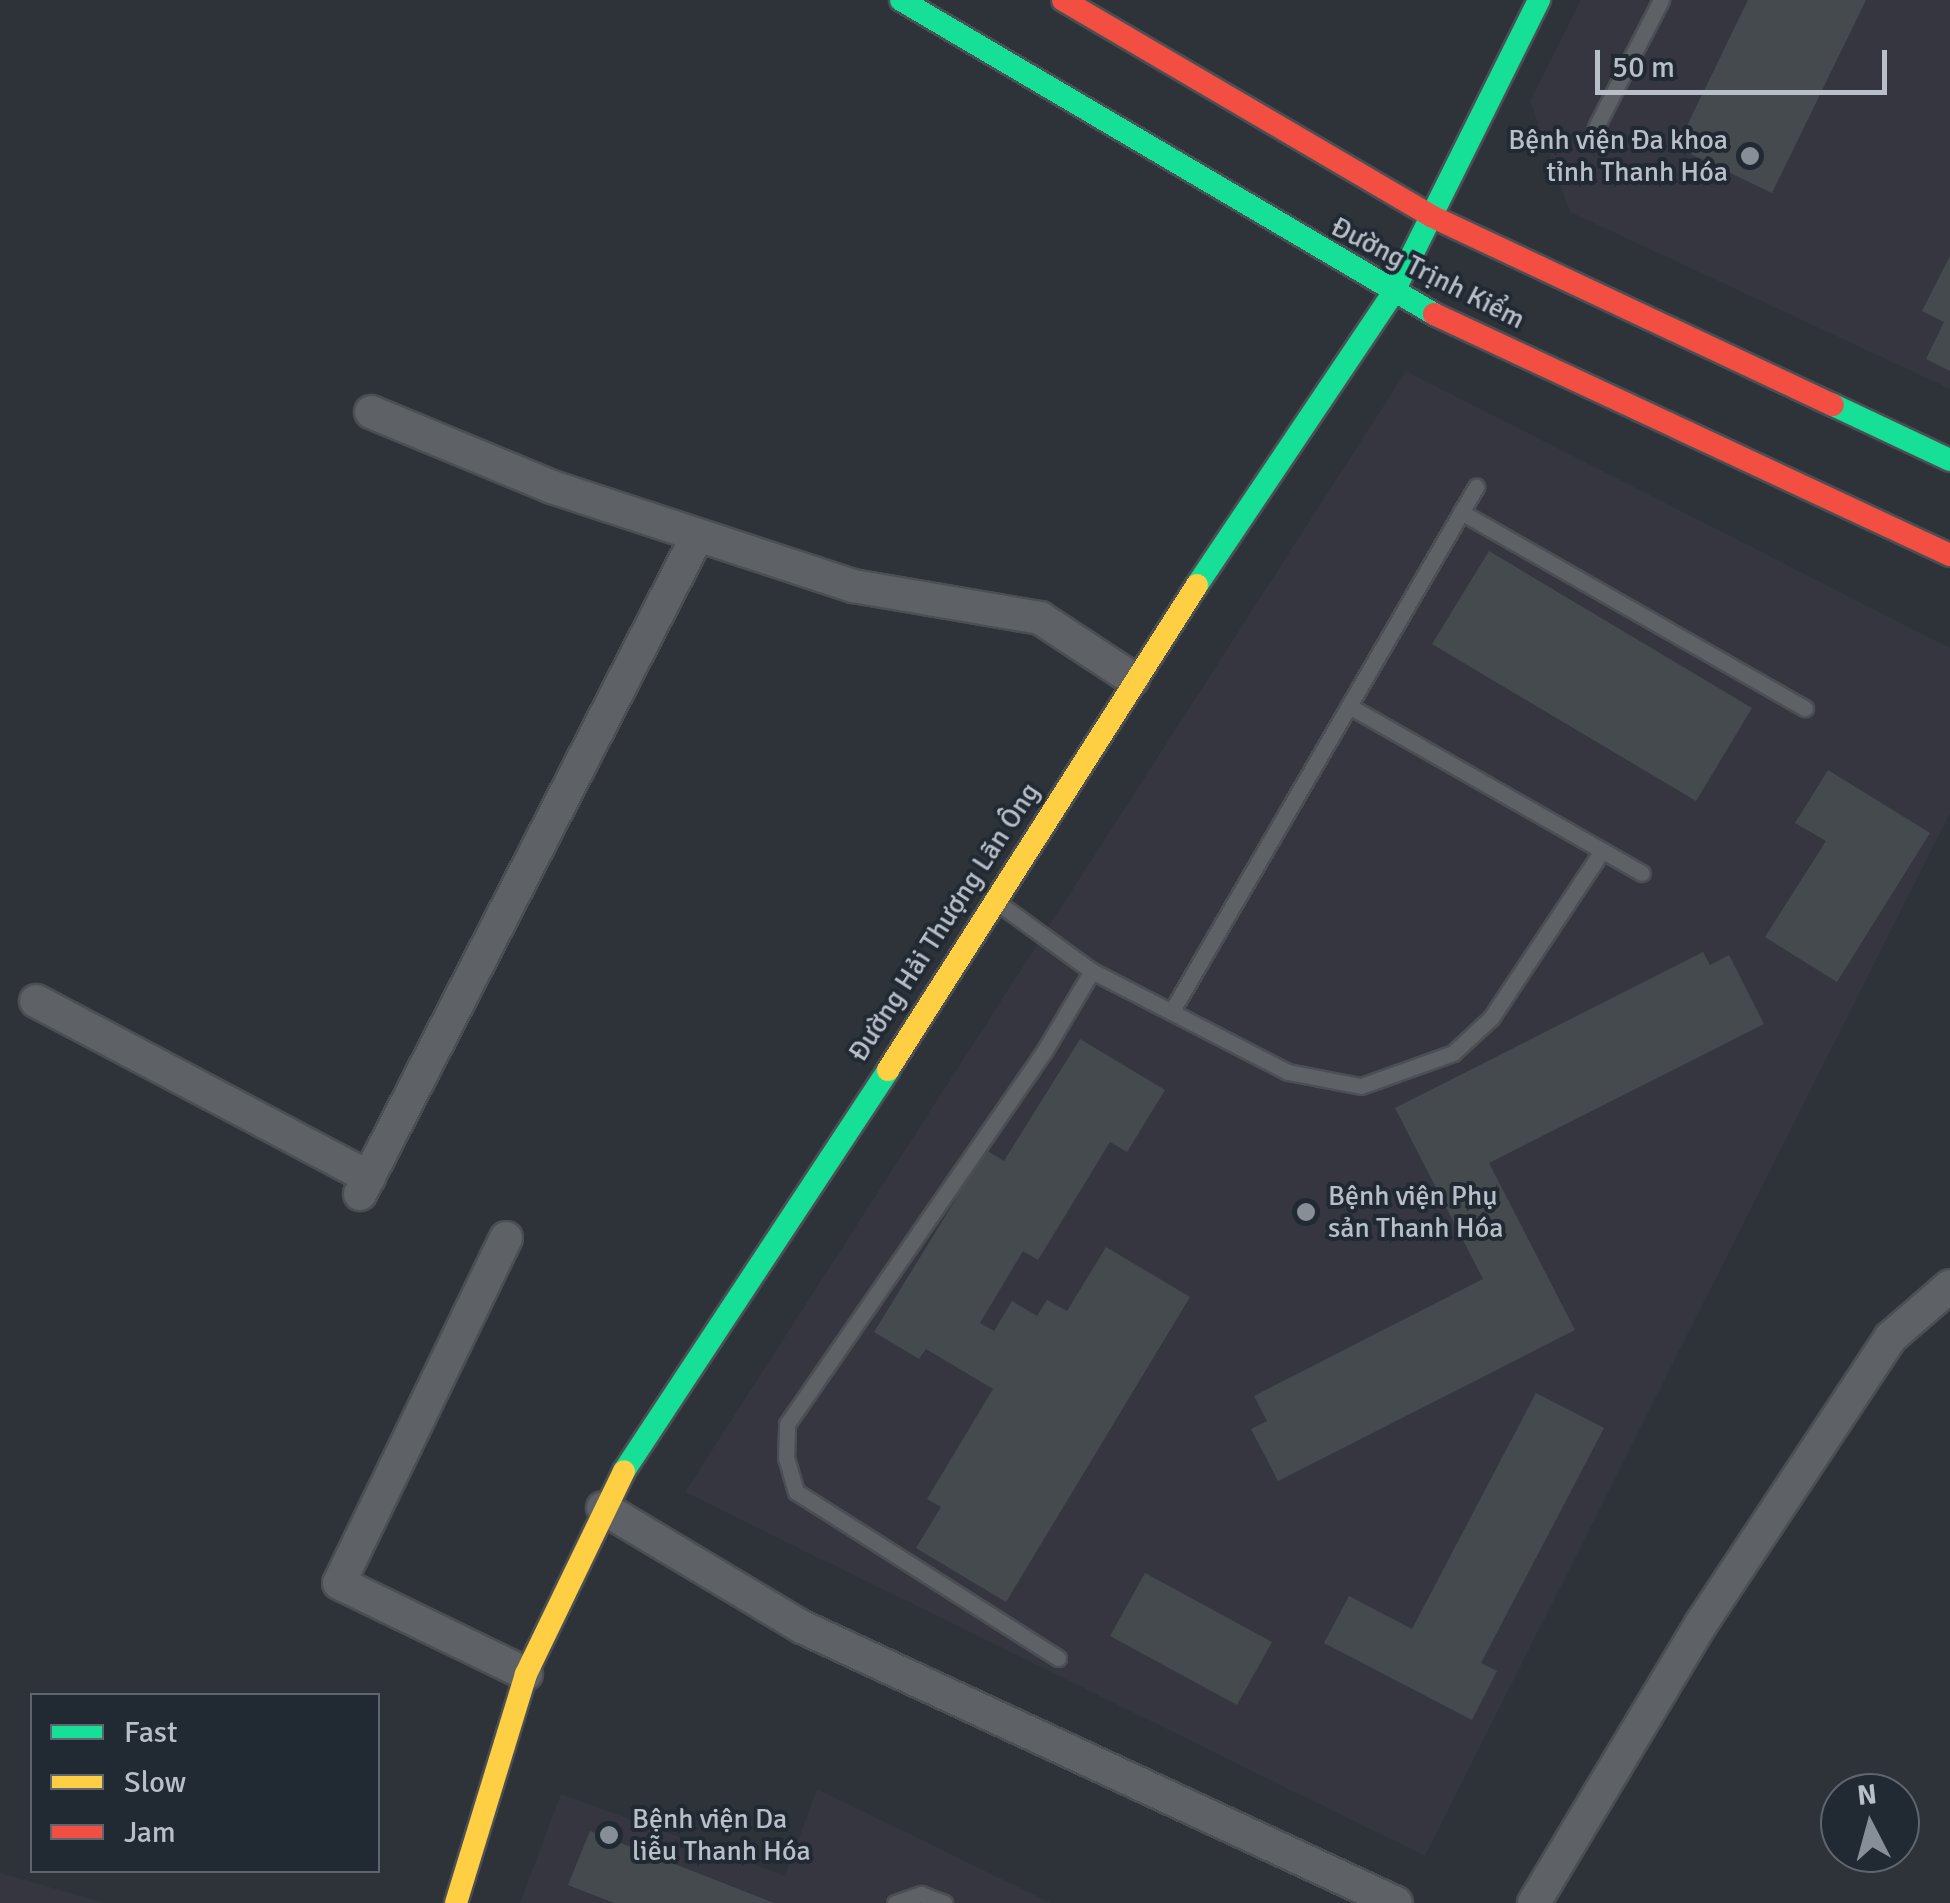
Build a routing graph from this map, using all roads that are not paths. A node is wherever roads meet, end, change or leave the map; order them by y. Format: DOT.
graph roads {
  1 [pos="902,0"];
  2 [pos="1063,0"];
  3 [pos="1538,0"];
  4 [pos="1661,0"];
  5 [pos="1596,127"];
  6 [pos="1431,216"];
  7 [pos="1392,295"];
  8 [pos="371,412"];
  9 [pos="1950,460"];
  10 [pos="1476,488"];
  11 [pos="1461,512"];
  12 [pos="697,537"];
  13 [pos="1950,555"];
  14 [pos="1133,679"];
  15 [pos="1349,706"];
  16 [pos="1805,708"];
  17 [pos="1602,851"];
  18 [pos="1642,874"];
  19 [pos="997,903"];
  20 [pos="1092,971"];
  21 [pos="36,1001"];
  22 [pos="1173,1009"];
  23 [pos="506,1238"];
  24 [pos="1950,1286"];
  25 [pos="603,1508"];
  26 [pos="1058,1658"];
  27 [pos="526,1674"];
  28 [pos="456,1903"];
  29 [pos="895,1903"];
  30 [pos="944,1903"];
  31 [pos="1396,1903"];
  32 [pos="1534,1903"];
  1 -- 7 [label="main road, Đường Trịnh Kiểm"];
  2 -- 6 [label="main road, Đường Trịnh Kiểm"];
  3 -- 6 [label="main road, Đường Hải Thượng Lãn Ông"];
  4 -- 5 [label="lane"];
  6 -- 7 [label="main road, Đường Hải Thượng Lãn Ông"];
  6 -- 9 [label="main road, Đường Trịnh Kiểm"];
  7 -- 13 [label="main road, Đường Trịnh Kiểm"];
  7 -- 14 [label="main road, Đường Hải Thượng Lãn Ông"];
  8 -- 12 [label="street"];
  10 -- 11 [label="lane"];
  11 -- 15 [label="lane"];
  11 -- 16 [label="lane"];
  12 -- 14 [label="street"];
  12 -- 21 [label="street"];
  14 -- 19 [label="main road, Đường Hải Thượng Lãn Ông"];
  15 -- 17 [label="lane"];
  15 -- 22 [label="lane"];
  17 -- 18 [label="lane"];
  17 -- 22 [label="lane"];
  19 -- 20 [label="lane"];
  19 -- 25 [label="main road, Đường Hải Thượng Lãn Ông"];
  20 -- 22 [label="lane"];
  20 -- 26 [label="lane"];
  23 -- 27 [label="street"];
  24 -- 32 [label="street"];
  25 -- 27 [label="main road, Đường Hải Thượng Lãn Ông"];
  25 -- 31 [label="street"];
  27 -- 28 [label="main road, Đường Hải Thượng Lãn Ông"];
  29 -- 30 [label="lane"];
}
